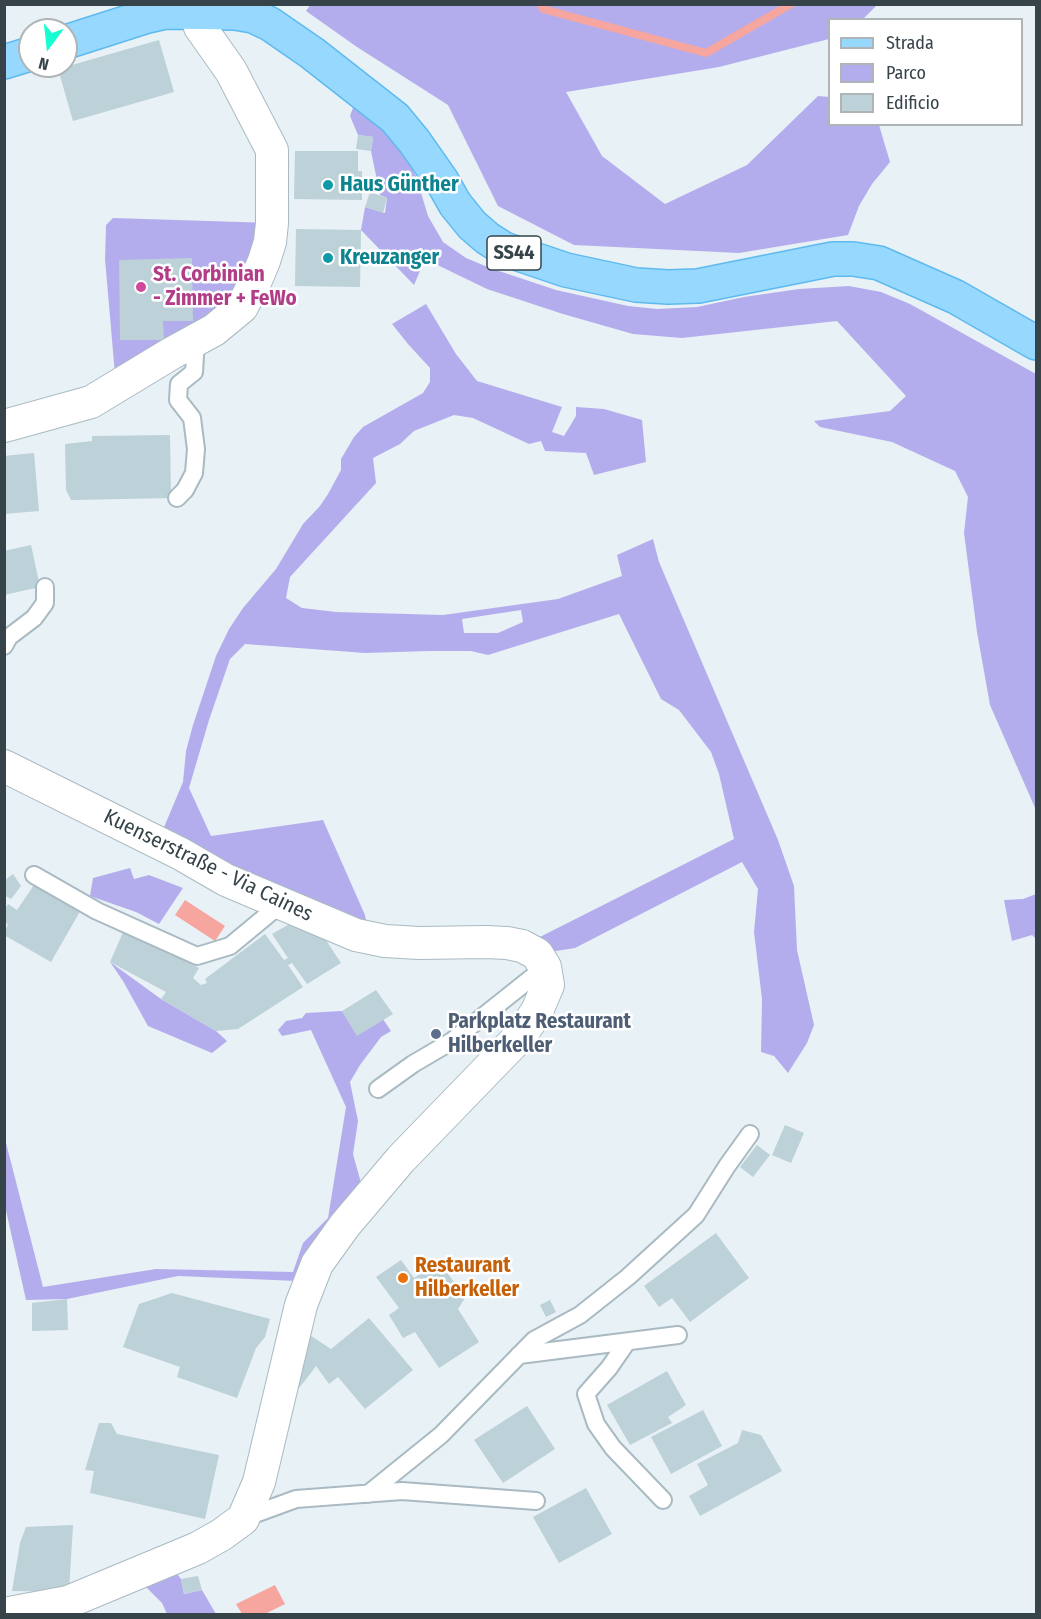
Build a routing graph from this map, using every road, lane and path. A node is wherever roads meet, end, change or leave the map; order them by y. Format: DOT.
graph roads {
  1 [pos="195,13"];
  2 [pos="78,38"];
  3 [pos="196,340"];
  4 [pos="1036,343"];
  5 [pos="4,426"];
  6 [pos="177,498"];
  7 [pos="45,587"];
  8 [pos="4,646"];
  9 [pos="4,766"];
  10 [pos="34,875"];
  11 [pos="282,903"];
  12 [pos="545,967"];
  13 [pos="378,1089"];
  14 [pos="750,1134"];
  15 [pos="678,1335"];
  16 [pos="627,1341"];
  17 [pos="519,1355"];
  18 [pos="368,1494"];
  19 [pos="663,1500"];
  20 [pos="536,1501"];
  21 [pos="243,1519"];
  22 [pos="72,1607"];
  23 [pos="4,1614"];
  1 -- 2 [label="main road, SS44"];
  1 -- 3 [label="street"];
  1 -- 4 [label="main road, SS44"];
  3 -- 5 [label="street"];
  3 -- 6 [label="lane"];
  7 -- 8 [label="lane"];
  9 -- 11 [label="street, Kuenserstraße - Via Caines"];
  10 -- 11 [label="lane"];
  11 -- 12 [label="street, Kuenserstraße - Via Caines"];
  12 -- 13 [label="lane"];
  12 -- 21 [label="street"];
  14 -- 17 [label="lane"];
  15 -- 16 [label="lane"];
  16 -- 17 [label="lane"];
  16 -- 19 [label="lane"];
  17 -- 18 [label="lane"];
  18 -- 20 [label="lane"];
  18 -- 21 [label="lane"];
  21 -- 22 [label="street"];
  22 -- 23 [label="street"];
}
